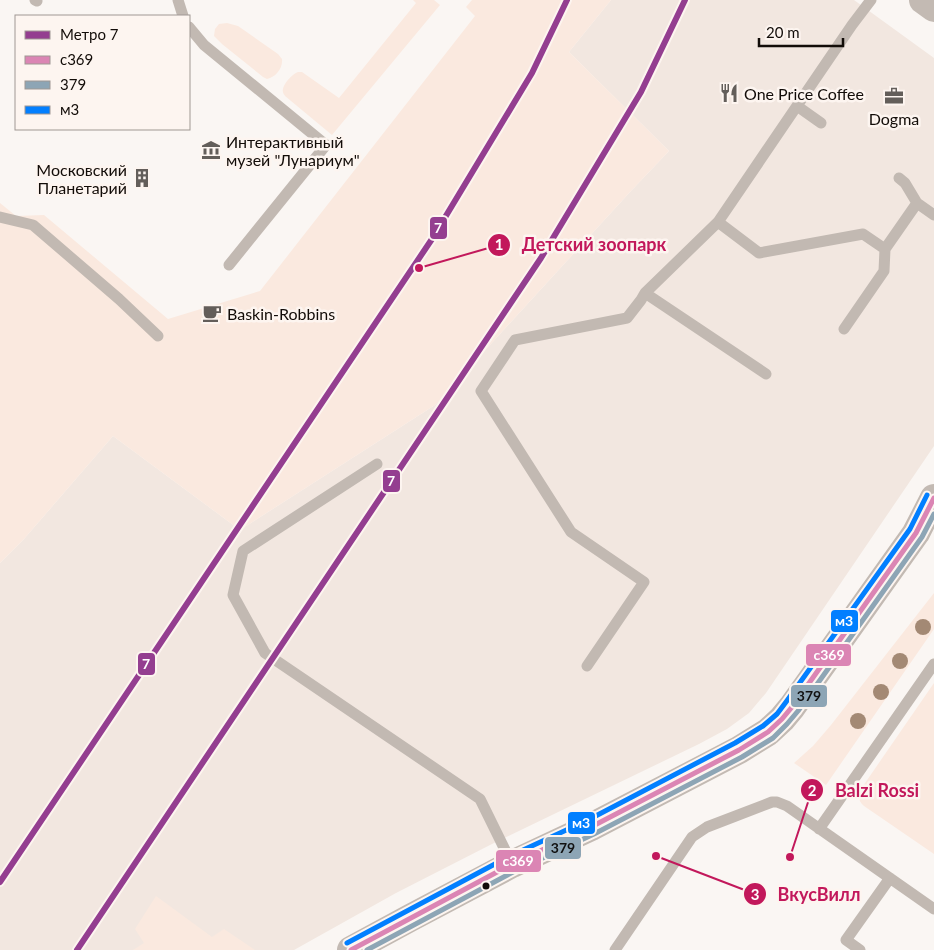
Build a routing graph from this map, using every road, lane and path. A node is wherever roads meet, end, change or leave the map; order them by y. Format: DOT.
graph roads {
  1 [pos="178,0"];
  2 [pos="871,0"];
  3 [pos="923,0"];
  4 [pos="934,8"];
  5 [pos="183,15"];
  6 [pos="190,28"];
  7 [pos="797,106"];
  8 [pos="821,123"];
  9 [pos="899,178"];
  10 [pos="916,203"];
  11 [pos="934,215"];
  12 [pos="0,217"];
  13 [pos="718,222"];
  14 [pos="886,248"];
  15 [pos="229,265"];
  16 [pos="645,293"];
  17 [pos="844,329"];
  18 [pos="158,336"];
  19 [pos="766,374"];
  20 [pos="377,464"];
  21 [pos="934,498"];
  22 [pos="925,524"];
  23 [pos="934,664"];
  24 [pos="587,666"];
  25 [pos="819,829"];
  26 [pos="512,864"];
  27 [pos="890,878"];
  28 [pos="934,909"];
  29 [pos="351,950"];
  30 [pos="615,950"];
  31 [pos="860,950"];
  1 -- 5 [label="lane"];
  2 -- 7 [label="lane"];
  3 -- 4 [label="main road"];
  6 -- 15 [label="lane"];
  7 -- 8 [label="lane"];
  7 -- 13 [label="lane"];
  9 -- 10 [label="lane"];
  10 -- 11 [label="lane"];
  10 -- 14 [label="lane"];
  12 -- 18 [label="lane"];
  13 -- 14 [label="lane"];
  13 -- 16 [label="lane"];
  14 -- 17 [label="lane"];
  16 -- 19 [label="lane"];
  16 -- 24 [label="lane"];
  20 -- 26 [label="lane"];
  21 -- 22 [label="main road"];
  22 -- 26 [label="main road"];
  23 -- 25 [label="lane"];
  25 -- 27 [label="lane"];
  25 -- 30 [label="lane"];
  26 -- 29 [label="main road"];
  27 -- 28 [label="lane"];
  27 -- 31 [label="lane"];
}
